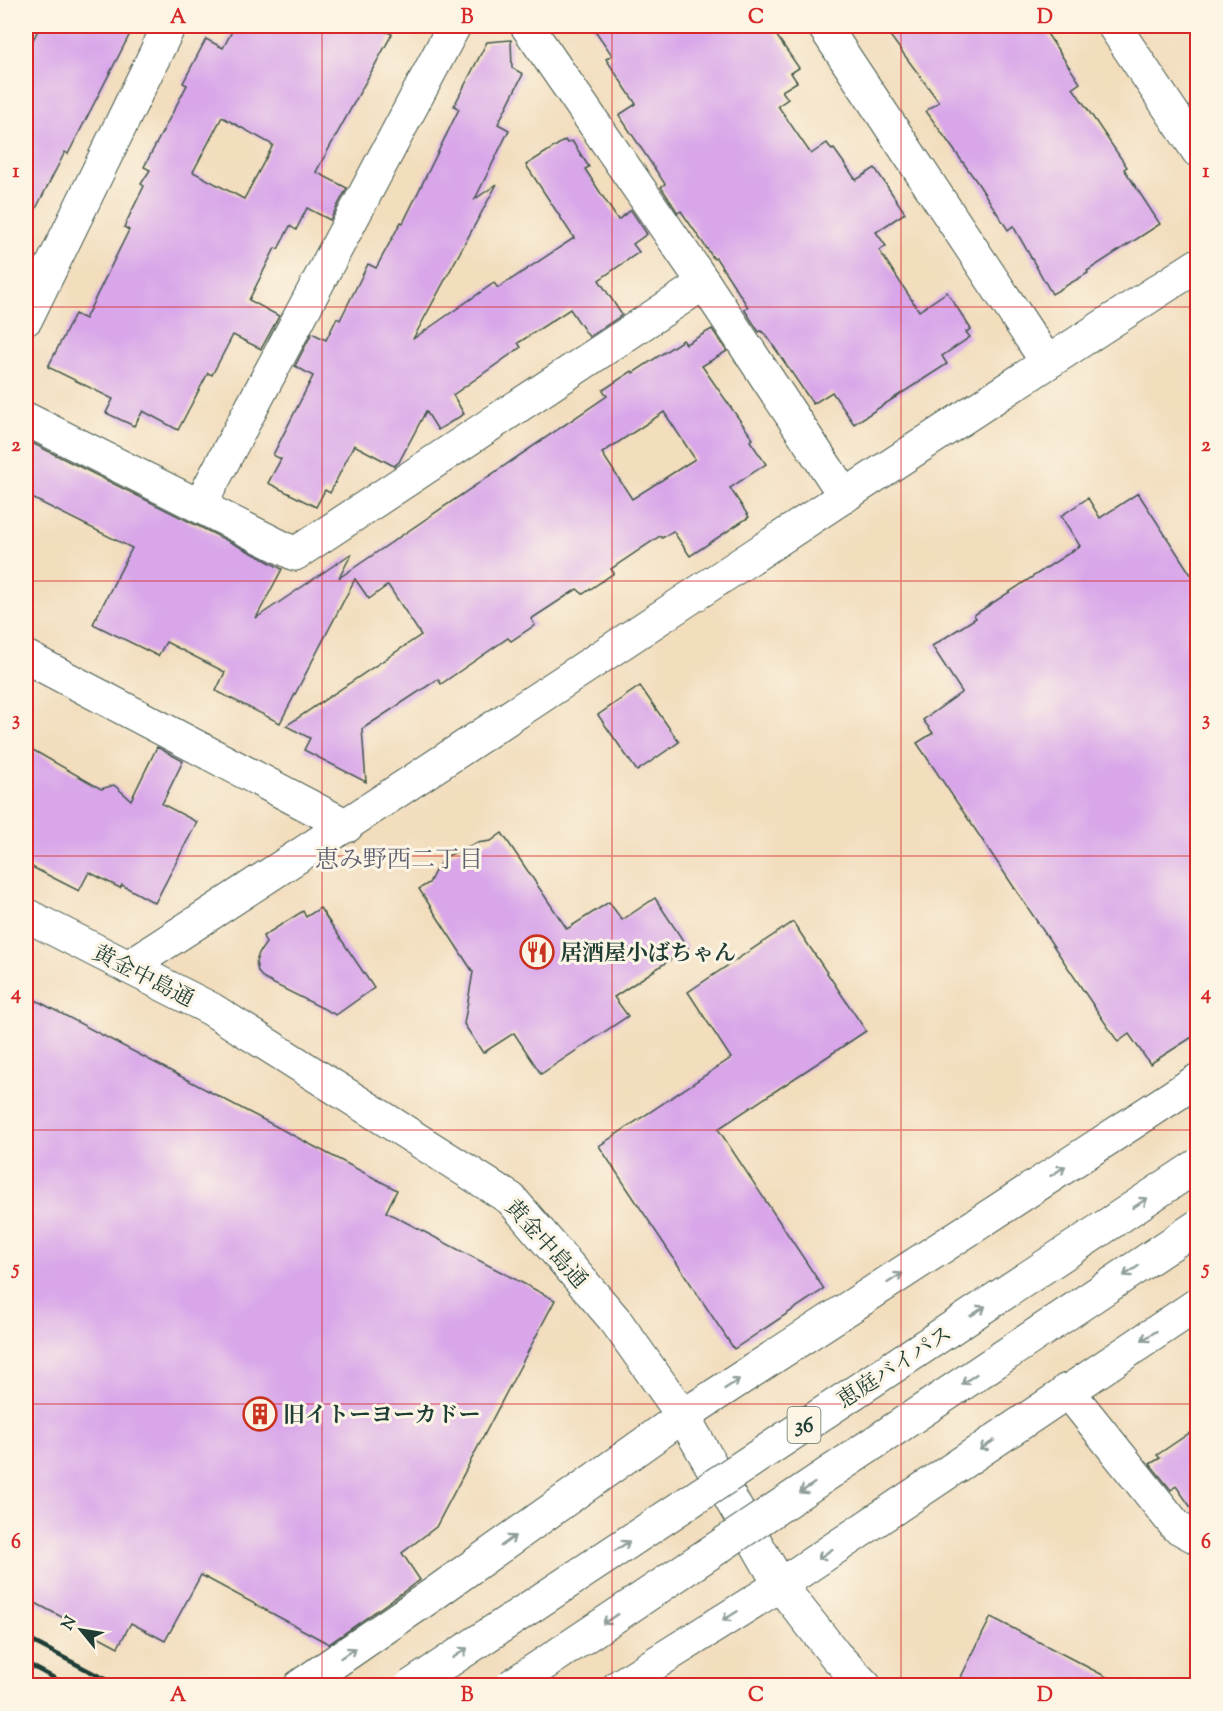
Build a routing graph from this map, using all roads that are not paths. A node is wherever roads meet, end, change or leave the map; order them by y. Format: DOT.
graph roads {
  1 [pos="169,26"];
  2 [pos="454,26"];
  3 [pos="527,26"];
  4 [pos="824,26"];
  5 [pos="1114,26"];
  6 [pos="1197,151"];
  7 [pos="1197,265"];
  8 [pos="704,283"];
  9 [pos="26,319"];
  10 [pos="1047,362"];
  11 [pos="26,419"];
  12 [pos="845,496"];
  13 [pos="200,505"];
  14 [pos="26,657"];
  15 [pos="347,826"];
  16 [pos="26,915"];
  17 [pos="128,968"];
  18 [pos="1197,1080"];
  19 [pos="1197,1165"];
  20 [pos="1197,1226"];
  21 [pos="1197,1304"];
  22 [pos="1068,1390"];
  23 [pos="683,1416"];
  24 [pos="1190,1525"];
  25 [pos="780,1585"];
  26 [pos="300,1686"];
  27 [pos="411,1686"];
  28 [pos="511,1686"];
  29 [pos="619,1686"];
  30 [pos="865,1686"];
  1 -- 9 [label="main road"];
  2 -- 13 [label="main road"];
  3 -- 8 [label="main road"];
  4 -- 10 [label="main road"];
  5 -- 6 [label="main road"];
  7 -- 10 [label="main road"];
  8 -- 12 [label="main road"];
  8 -- 13 [label="main road"];
  10 -- 12 [label="main road"];
  11 -- 13 [label="main road"];
  12 -- 15 [label="main road"];
  14 -- 15 [label="main road"];
  15 -- 17 [label="main road"];
  16 -- 17 [label="main road, 黄金中島通"];
  17 -- 23 [label="main road, 黄金中島通"];
  23 -- 18 [label="main road, one-way"];
  27 -- 19 [label="main road, 恵庭バイパス / 36, one-way, bridge"];
  20 -- 28 [label="main road, 36, one-way, bridge"];
  21 -- 22 [label="main road, one-way"];
  22 -- 24 [label="main road"];
  22 -- 25 [label="main road, one-way"];
  23 -- 25 [label="main road, 黄金中島通"];
  26 -- 23 [label="main road, one-way"];
  25 -- 29 [label="main road, one-way"];
  25 -- 30 [label="main road, 黄金中島通"];
}
